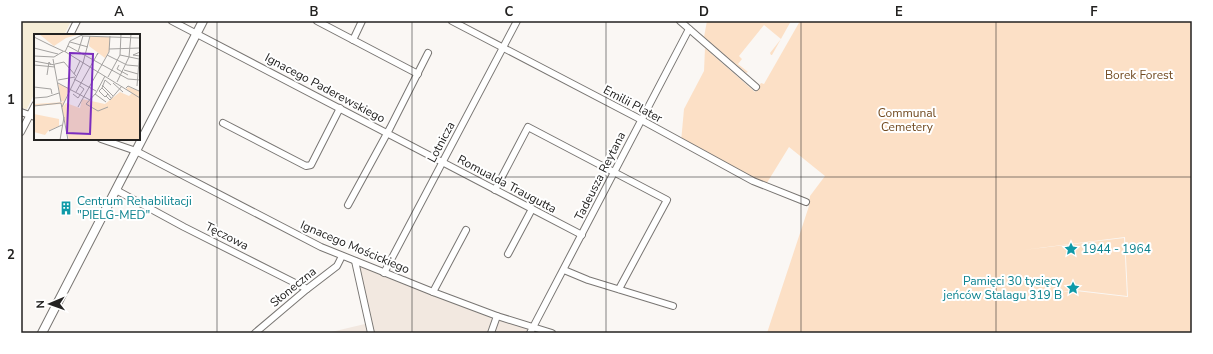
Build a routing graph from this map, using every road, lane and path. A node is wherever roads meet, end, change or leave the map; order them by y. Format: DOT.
graph roads {
  1 [pos="77,21"];
  2 [pos="172,21"];
  3 [pos="203,21"];
  4 [pos="317,21"];
  5 [pos="362,21"];
  6 [pos="452,21"];
  7 [pos="516,21"];
  8 [pos="680,21"];
  9 [pos="689,29"];
  10 [pos="70,34"];
  11 [pos="197,34"];
  12 [pos="353,40"];
  13 [pos="502,48"];
  14 [pos="428,53"];
  15 [pos="418,74"];
  16 [pos="756,87"];
  17 [pos="340,108"];
  18 [pos="21,112"];
  19 [pos="32,116"];
  20 [pos="642,120"];
  21 [pos="223,123"];
  22 [pos="21,132"];
  23 [pos="387,133"];
  24 [pos="104,140"];
  25 [pos="136,151"];
  26 [pos="442,162"];
  27 [pos="615,172"];
  28 [pos="116,190"];
  29 [pos="495,190"];
  30 [pos="806,202"];
  31 [pos="348,205"];
  32 [pos="532,209"];
  33 [pos="466,230"];
  34 [pos="582,235"];
  35 [pos="508,254"];
  36 [pos="342,256"];
  37 [pos="356,261"];
  38 [pos="564,270"];
  39 [pos="384,273"];
  40 [pos="308,289"];
  41 [pos="619,289"];
  42 [pos="433,292"];
  43 [pos="673,306"];
  44 [pos="497,316"];
  45 [pos="532,330"];
  46 [pos="42,333"];
  47 [pos="255,333"];
  48 [pos="371,333"];
  49 [pos="490,333"];
  50 [pos="552,333"];
  1 -- 10 [label="street"];
  2 -- 11 [label="street, Ignacego Paderewskiego"];
  3 -- 11 [label="main road"];
  4 -- 12 [label="street"];
  5 -- 12 [label="street"];
  6 -- 13 [label="street, Emilii Plater"];
  7 -- 13 [label="street, Lotnicza"];
  8 -- 9 [label="street"];
  9 -- 16 [label="street"];
  9 -- 20 [label="street, Tadeusza Reytana"];
  11 -- 17 [label="street, Ignacego Paderewskiego"];
  11 -- 25 [label="main road"];
  12 -- 15 [label="street"];
  13 -- 20 [label="street, Emilii Plater"];
  13 -- 26 [label="street, Lotnicza"];
  14 -- 15 [label="street"];
  15 -- 23 [label="street"];
  17 -- 21 [label="street"];
  17 -- 23 [label="street, Ignacego Paderewskiego"];
  18 -- 19 [label="street"];
  19 -- 22 [label="street"];
  20 -- 27 [label="street, Tadeusza Reytana"];
  20 -- 30 [label="street, Emilii Plater"];
  23 -- 26 [label="street, Ignacego Paderewskiego"];
  23 -- 31 [label="street"];
  24 -- 25 [label="street, Ignacego Mościckiego"];
  25 -- 28 [label="main road"];
  25 -- 36 [label="street, Ignacego Mościckiego"];
  26 -- 29 [label="street, Romualda Traugutta"];
  26 -- 39 [label="street, Lotnicza"];
  27 -- 29 [label="street"];
  27 -- 34 [label="street, Tadeusza Reytana"];
  27 -- 41 [label="street"];
  28 -- 40 [label="street, Tęczowa"];
  28 -- 46 [label="main road"];
  29 -- 32 [label="street, Romualda Traugutta"];
  32 -- 34 [label="street, Romualda Traugutta"];
  32 -- 35 [label="street"];
  33 -- 42 [label="street"];
  34 -- 38 [label="street, Tadeusza Reytana"];
  36 -- 37 [label="street, Ignacego Mościckiego"];
  36 -- 40 [label="street, Słoneczna"];
  37 -- 39 [label="street, Ignacego Mościckiego"];
  37 -- 48 [label="street"];
  38 -- 41 [label="street"];
  38 -- 45 [label="street, Tadeusza Reytana"];
  39 -- 42 [label="street, Ignacego Mościckiego"];
  40 -- 47 [label="street, Słoneczna"];
  41 -- 43 [label="street"];
  42 -- 44 [label="street, Ignacego Mościckiego"];
  44 -- 45 [label="street, Ignacego Mościckiego"];
  44 -- 49 [label="street"];
  45 -- 50 [label="street, Ignacego Mościckiego"];
}
